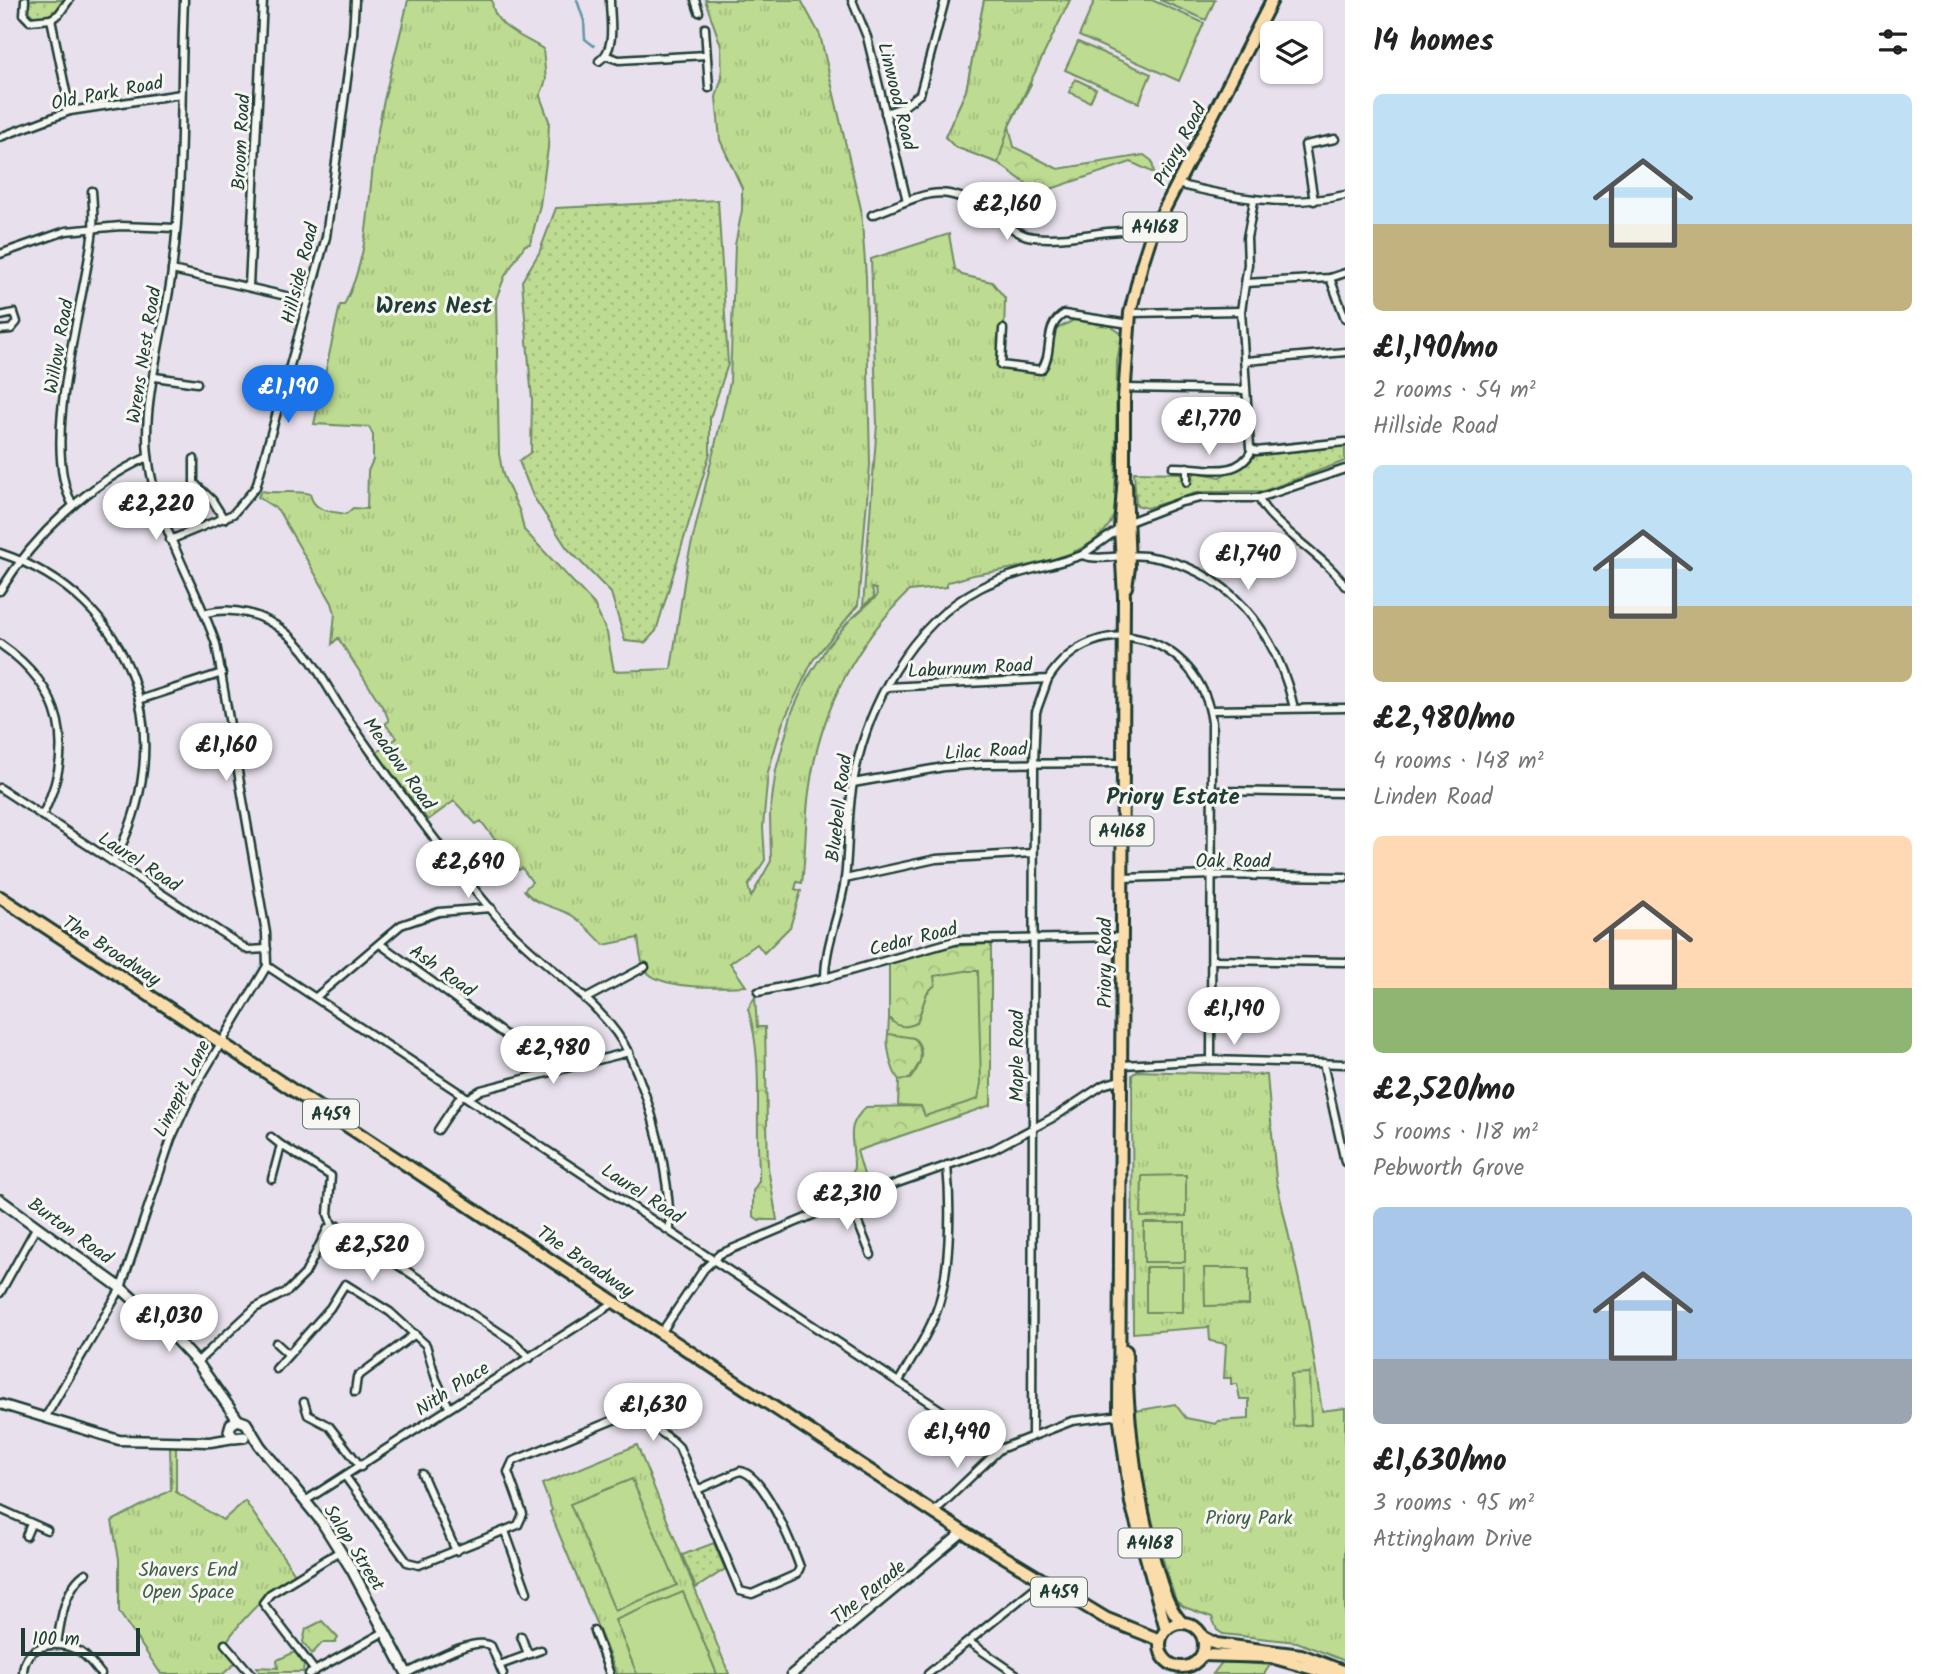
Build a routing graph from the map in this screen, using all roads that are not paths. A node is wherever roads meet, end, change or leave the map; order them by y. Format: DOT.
graph roads {
  1 [pos="25,0"];
  2 [pos="69,0"];
  3 [pos="184,0"];
  4 [pos="263,0"];
  5 [pos="355,0"];
  6 [pos="610,0"];
  7 [pos="695,0"];
  8 [pos="852,0"];
  9 [pos="945,0"];
  10 [pos="1272,1"];
  11 [pos="699,12"];
  12 [pos="51,19"];
  13 [pos="705,28"];
  14 [pos="706,55"];
  15 [pos="607,56"];
  16 [pos="599,61"];
  17 [pos="709,88"];
  18 [pos="181,94"];
  19 [pos="70,111"];
  20 [pos="885,113"];
  21 [pos="0,137"];
  22 [pos="1335,139"];
  23 [pos="1177,184"];
  24 [pos="92,191"];
  25 [pos="1345,195"];
  26 [pos="907,201"];
  27 [pos="1254,201"];
  28 [pos="1314,201"];
  29 [pos="872,215"];
  30 [pos="93,227"];
  31 [pos="176,228"];
  32 [pos="1152,233"];
  33 [pos="0,254"];
  34 [pos="172,270"];
  35 [pos="1345,273"];
  36 [pos="1330,278"];
  37 [pos="1246,283"];
  38 [pos="249,286"];
  39 [pos="308,301"];
  40 [pos="1241,311"];
  41 [pos="0,316"];
  42 [pos="1345,318"];
  43 [pos="1129,319"];
  44 [pos="1003,329"];
  45 [pos="0,330"];
  46 [pos="1345,352"];
  47 [pos="1246,361"];
  48 [pos="155,377"];
  49 [pos="197,383"];
  50 [pos="1125,388"];
  51 [pos="1245,390"];
  52 [pos="1345,442"];
  53 [pos="1254,451"];
  54 [pos="148,457"];
  55 [pos="194,458"];
  56 [pos="1173,467"];
  57 [pos="1187,467"];
  58 [pos="1345,469"];
  59 [pos="1187,482"];
  60 [pos="1259,498"];
  61 [pos="73,505"];
  62 [pos="224,519"];
  63 [pos="1125,525"];
  64 [pos="170,540"];
  65 [pos="0,553"];
  66 [pos="1125,554"];
  67 [pos="1082,555"];
  68 [pos="22,560"];
  69 [pos="1345,570"];
  70 [pos="1338,575"];
  71 [pos="1345,586"];
  72 [pos="0,591"];
  73 [pos="1124,597"];
  74 [pos="206,613"];
  75 [pos="1124,639"];
  76 [pos="0,644"];
  77 [pos="222,673"];
  78 [pos="1048,679"];
  79 [pos="887,687"];
  80 [pos="139,700"];
  81 [pos="1294,708"];
  82 [pos="1345,708"];
  83 [pos="1210,710"];
  84 [pos="1034,763"];
  85 [pos="1122,763"];
  86 [pos="853,783"];
  87 [pos="0,788"];
  88 [pos="1213,792"];
  89 [pos="1345,793"];
  90 [pos="42,816"];
  91 [pos="1033,853"];
  92 [pos="113,862"];
  93 [pos="1213,875"];
  94 [pos="1345,877"];
  95 [pos="1122,878"];
  96 [pos="845,879"];
  97 [pos="0,897"];
  98 [pos="491,908"];
  99 [pos="1033,937"];
  100 [pos="1122,937"];
  101 [pos="380,944"];
  102 [pos="267,950"];
  103 [pos="1213,960"];
  104 [pos="1345,962"];
  105 [pos="267,966"];
  106 [pos="645,967"];
  107 [pos="825,978"];
  108 [pos="758,992"];
  109 [pos="316,997"];
  110 [pos="585,999"];
  111 [pos="221,1042"];
  112 [pos="628,1052"];
  113 [pos="1211,1060"];
  114 [pos="1323,1063"];
  115 [pos="1345,1063"];
  116 [pos="1123,1065"];
  117 [pos="555,1071"];
  118 [pos="1123,1079"];
  119 [pos="465,1096"];
  120 [pos="1032,1129"];
  121 [pos="438,1130"];
  122 [pos="271,1137"];
  123 [pos="281,1145"];
  124 [pos="1345,1162"];
  125 [pos="947,1165"];
  126 [pos="272,1179"];
  127 [pos="0,1200"];
  128 [pos="849,1200"];
  129 [pos="333,1227"];
  130 [pos="36,1228"];
  131 [pos="670,1229"];
  132 [pos="871,1255"];
  133 [pos="713,1259"];
  134 [pos="349,1274"];
  135 [pos="345,1284"];
  136 [pos="121,1288"];
  137 [pos="0,1293"];
  138 [pos="615,1303"];
  139 [pos="1121,1328"];
  140 [pos="661,1333"];
  141 [pos="415,1334"];
  142 [pos="276,1343"];
  143 [pos="288,1354"];
  144 [pos="530,1358"];
  145 [pos="197,1362"];
  146 [pos="276,1369"];
  147 [pos="898,1381"];
  148 [pos="355,1392"];
  149 [pos="304,1402"];
  150 [pos="0,1404"];
  151 [pos="449,1408"];
  152 [pos="1123,1415"];
  153 [pos="45,1418"];
  154 [pos="238,1430"];
  155 [pos="1032,1435"];
  156 [pos="1000,1449"];
  157 [pos="361,1467"];
  158 [pos="422,1474"];
  159 [pos="345,1476"];
  160 [pos="697,1490"];
  161 [pos="305,1501"];
  162 [pos="0,1509"];
  163 [pos="934,1512"];
  164 [pos="31,1524"];
  165 [pos="47,1530"];
  166 [pos="505,1531"];
  167 [pos="963,1532"];
  168 [pos="26,1536"];
  169 [pos="340,1551"];
  170 [pos="456,1551"];
  171 [pos="72,1570"];
  172 [pos="1042,1582"];
  173 [pos="527,1592"];
  174 [pos="1182,1623"];
  175 [pos="1166,1629"];
  176 [pos="594,1631"];
  177 [pos="384,1632"];
  178 [pos="521,1636"];
  179 [pos="1203,1637"];
  180 [pos="1160,1640"];
  181 [pos="969,1642"];
  182 [pos="225,1644"];
  183 [pos="57,1645"];
  184 [pos="541,1650"];
  185 [pos="528,1654"];
  186 [pos="1199,1659"];
  187 [pos="500,1665"];
  188 [pos="1345,1672"];
  189 [pos="312,1673"];
  190 [pos="23,1674"];
  191 [pos="101,1674"];
  192 [pos="251,1674"];
  193 [pos="407,1674"];
  194 [pos="503,1674"];
  195 [pos="610,1674"];
  196 [pos="792,1674"];
  197 [pos="928,1674"];
  198 [pos="1016,1674"];
  199 [pos="1201,1674"];
  200 [pos="1331,1674"];
  1 -- 12 [label="street"];
  2 -- 12 [label="street"];
  3 -- 18 [label="street, Wrens Nest Road"];
  4 -- 38 [label="street, Broom Road"];
  5 -- 39 [label="street, Hillside Road"];
  6 -- 15 [label="street"];
  7 -- 11 [label="street"];
  8 -- 20 [label="street, Linwood Road"];
  9 -- 20 [label="street"];
  10 -- 23 [label="main road, Priory Road / A4168"];
  12 -- 19 [label="street"];
  13 -- 14 [label="street"];
  14 -- 15 [label="street"];
  14 -- 17 [label="street"];
  15 -- 16 [label="street"];
  18 -- 19 [label="street, Old Park Road"];
  18 -- 31 [label="street, Wrens Nest Road"];
  19 -- 21 [label="street, Old Park Road"];
  20 -- 26 [label="street, Linwood Road"];
  22 -- 28 [label="street"];
  23 -- 27 [label="street"];
  23 -- 32 [label="main road, Priory Road / A4168"];
  24 -- 30 [label="street, Willow Road"];
  25 -- 28 [label="street"];
  26 -- 29 [label="street"];
  26 -- 32 [label="street"];
  27 -- 28 [label="street"];
  27 -- 37 [label="street"];
  30 -- 31 [label="street"];
  30 -- 33 [label="street"];
  30 -- 61 [label="street, Willow Road"];
  31 -- 34 [label="street, Wrens Nest Road"];
  32 -- 43 [label="main road, Priory Road / A4168"];
  34 -- 38 [label="street"];
  34 -- 48 [label="street, Wrens Nest Road"];
  35 -- 36 [label="street"];
  36 -- 37 [label="street"];
  36 -- 42 [label="street"];
  37 -- 40 [label="street"];
  38 -- 39 [label="street"];
  39 -- 62 [label="street, Hillside Road"];
  40 -- 43 [label="street"];
  40 -- 47 [label="street"];
  41 -- 45 [label="street"];
  43 -- 44 [label="street"];
  43 -- 50 [label="main road, Priory Road / A4168"];
  46 -- 47 [label="street"];
  47 -- 51 [label="street"];
  48 -- 49 [label="street"];
  48 -- 54 [label="street, Wrens Nest Road"];
  50 -- 51 [label="street"];
  50 -- 63 [label="main road, Priory Road / A4168"];
  51 -- 53 [label="street"];
  52 -- 53 [label="street"];
  53 -- 57 [label="street"];
  54 -- 61 [label="street"];
  54 -- 64 [label="street, Wrens Nest Road"];
  55 -- 62 [label="street"];
  56 -- 57 [label="street"];
  57 -- 59 [label="street"];
  58 -- 60 [label="street"];
  60 -- 63 [label="street"];
  60 -- 70 [label="street"];
  61 -- 68 [label="street"];
  62 -- 64 [label="street, Hillside Road"];
  63 -- 66 [label="main road, Priory Road / A4168"];
  63 -- 67 [label="street"];
  64 -- 74 [label="street, Wrens Nest Road"];
  65 -- 68 [label="street"];
  66 -- 67 [label="street, Bluebell Road"];
  66 -- 73 [label="main road, Priory Road / A4168"];
  66 -- 73 [label="main road, Priory Road / A4168"];
  66 -- 81 [label="street, Bluebell Road"];
  67 -- 79 [label="street, Bluebell Road"];
  68 -- 72 [label="street"];
  68 -- 80 [label="street"];
  69 -- 70 [label="street"];
  70 -- 71 [label="street"];
  73 -- 75 [label="main road, Priory Road / A4168"];
  74 -- 77 [label="street, Wrens Nest Road"];
  74 -- 98 [label="street, Meadow Road"];
  75 -- 78 [label="street, Laburnum Road"];
  75 -- 83 [label="street, Laburnum Road"];
  75 -- 85 [label="main road, Priory Road / A4168"];
  76 -- 90 [label="street"];
  77 -- 80 [label="street"];
  77 -- 102 [label="street, Wrens Nest Road"];
  78 -- 79 [label="street, Laburnum Road"];
  78 -- 84 [label="street, Maple Road"];
  79 -- 86 [label="street, Bluebell Road"];
  80 -- 92 [label="street"];
  81 -- 82 [label="street"];
  81 -- 83 [label="street"];
  83 -- 88 [label="street, Laburnum Road"];
  84 -- 85 [label="street, Lilac Road"];
  84 -- 86 [label="street, Lilac Road"];
  84 -- 91 [label="street, Maple Road"];
  85 -- 95 [label="main road, Priory Road / A4168"];
  86 -- 96 [label="street, Bluebell Road"];
  87 -- 90 [label="street, Laurel Road"];
  88 -- 89 [label="street"];
  88 -- 93 [label="street, Laburnum Road"];
  90 -- 92 [label="street, Laurel Road"];
  91 -- 96 [label="street"];
  91 -- 99 [label="street, Maple Road"];
  92 -- 102 [label="street, Laurel Road"];
  93 -- 94 [label="street, Oak Road"];
  93 -- 95 [label="street, Oak Road"];
  93 -- 103 [label="street, Laburnum Road"];
  95 -- 100 [label="main road, Priory Road / A4168"];
  96 -- 107 [label="street, Bluebell Road"];
  97 -- 111 [label="main road, The Broadway / A459"];
  98 -- 101 [label="street"];
  98 -- 110 [label="street, Meadow Road"];
  99 -- 100 [label="street, Cedar Road"];
  99 -- 107 [label="street, Cedar Road"];
  99 -- 120 [label="street, Maple Road"];
  100 -- 116 [label="main road, Priory Road / A4168"];
  101 -- 109 [label="street"];
  101 -- 117 [label="street, Ash Road"];
  102 -- 105 [label="street"];
  103 -- 104 [label="street"];
  103 -- 113 [label="street, Laburnum Road"];
  105 -- 109 [label="street, Laurel Road"];
  105 -- 111 [label="street, Limepit Lane"];
  106 -- 110 [label="street"];
  107 -- 108 [label="street, Cedar Road"];
  109 -- 119 [label="street, Laurel Road"];
  110 -- 112 [label="street, Meadow Road"];
  111 -- 136 [label="street, Limepit Lane"];
  111 -- 138 [label="main road, The Broadway / A459"];
  112 -- 117 [label="street"];
  112 -- 131 [label="street, Meadow Road"];
  113 -- 114 [label="street"];
  113 -- 116 [label="street"];
  114 -- 115 [label="street"];
  114 -- 124 [label="street"];
  116 -- 118 [label="main road, Priory Road / A4168"];
  117 -- 119 [label="street"];
  118 -- 120 [label="street"];
  118 -- 139 [label="main road, Priory Road / A4168"];
  119 -- 121 [label="street"];
  119 -- 131 [label="street, Laurel Road"];
  120 -- 125 [label="street"];
  120 -- 155 [label="street, Maple Road"];
  122 -- 123 [label="street"];
  123 -- 126 [label="street"];
  123 -- 129 [label="street"];
  125 -- 128 [label="street"];
  125 -- 147 [label="street"];
  127 -- 130 [label="main road, Burton Road"];
  128 -- 132 [label="street"];
  128 -- 133 [label="street"];
  129 -- 144 [label="street"];
  129 -- 145 [label="street"];
  130 -- 136 [label="main road, Burton Road"];
  130 -- 137 [label="street"];
  131 -- 133 [label="street, Laurel Road"];
  133 -- 140 [label="street"];
  133 -- 147 [label="street, Laurel Road"];
  134 -- 135 [label="street"];
  135 -- 141 [label="street"];
  135 -- 143 [label="street"];
  136 -- 145 [label="main road, Burton Road"];
  136 -- 153 [label="street, Limepit Lane"];
  138 -- 140 [label="main road, The Broadway / A459"];
  138 -- 144 [label="street, Nith Place"];
  139 -- 152 [label="main road, Priory Road / A4168"];
  139 -- 152 [label="main road, Priory Road / A4168"];
  140 -- 163 [label="main road, The Broadway / A459"];
  141 -- 148 [label="street"];
  141 -- 151 [label="street"];
  142 -- 143 [label="street"];
  143 -- 146 [label="street"];
  144 -- 151 [label="street, Nith Place"];
  145 -- 154 [label="main road, Salop Street"];
  147 -- 156 [label="street, Laurel Road"];
  149 -- 157 [label="street"];
  150 -- 153 [label="street"];
  151 -- 157 [label="street, Nith Place"];
  152 -- 155 [label="street"];
  152 -- 174 [label="main road, Priory Road / A4168"];
  152 -- 175 [label="main road, Priory Road / A4168"];
  153 -- 154 [label="street"];
  154 -- 161 [label="main road, Salop Street"];
  155 -- 156 [label="street"];
  156 -- 163 [label="street"];
  157 -- 159 [label="street, Nith Place"];
  158 -- 170 [label="street"];
  159 -- 161 [label="street, Nith Place"];
  159 -- 170 [label="street"];
  160 -- 160 [label="street"];
  160 -- 166 [label="street"];
  161 -- 169 [label="main road, Salop Street"];
  162 -- 164 [label="street"];
  163 -- 167 [label="main road, The Broadway / A459"];
  164 -- 165 [label="street"];
  164 -- 168 [label="street"];
  166 -- 170 [label="street"];
  166 -- 173 [label="street"];
  167 -- 172 [label="main road, The Broadway / A459"];
  167 -- 196 [label="street, The Parade"];
  169 -- 177 [label="main road, Salop Street"];
  169 -- 189 [label="street"];
  171 -- 183 [label="street"];
  172 -- 180 [label="main road, The Broadway / A459"];
  172 -- 181 [label="street"];
  174 -- 175 [label="main road"];
  174 -- 179 [label="main road"];
  175 -- 180 [label="main road"];
  176 -- 195 [label="street"];
  177 -- 189 [label="street"];
  177 -- 193 [label="main road, Salop Street"];
  178 -- 185 [label="street"];
  179 -- 186 [label="main road"];
  179 -- 188 [label="main road"];
  180 -- 186 [label="main road"];
  181 -- 197 [label="street"];
  181 -- 198 [label="street"];
  182 -- 192 [label="street"];
  183 -- 190 [label="street"];
  183 -- 191 [label="street"];
  184 -- 185 [label="street"];
  185 -- 187 [label="street"];
  186 -- 199 [label="main road"];
  186 -- 200 [label="main road"];
  187 -- 193 [label="street"];
  187 -- 194 [label="street"];
}
